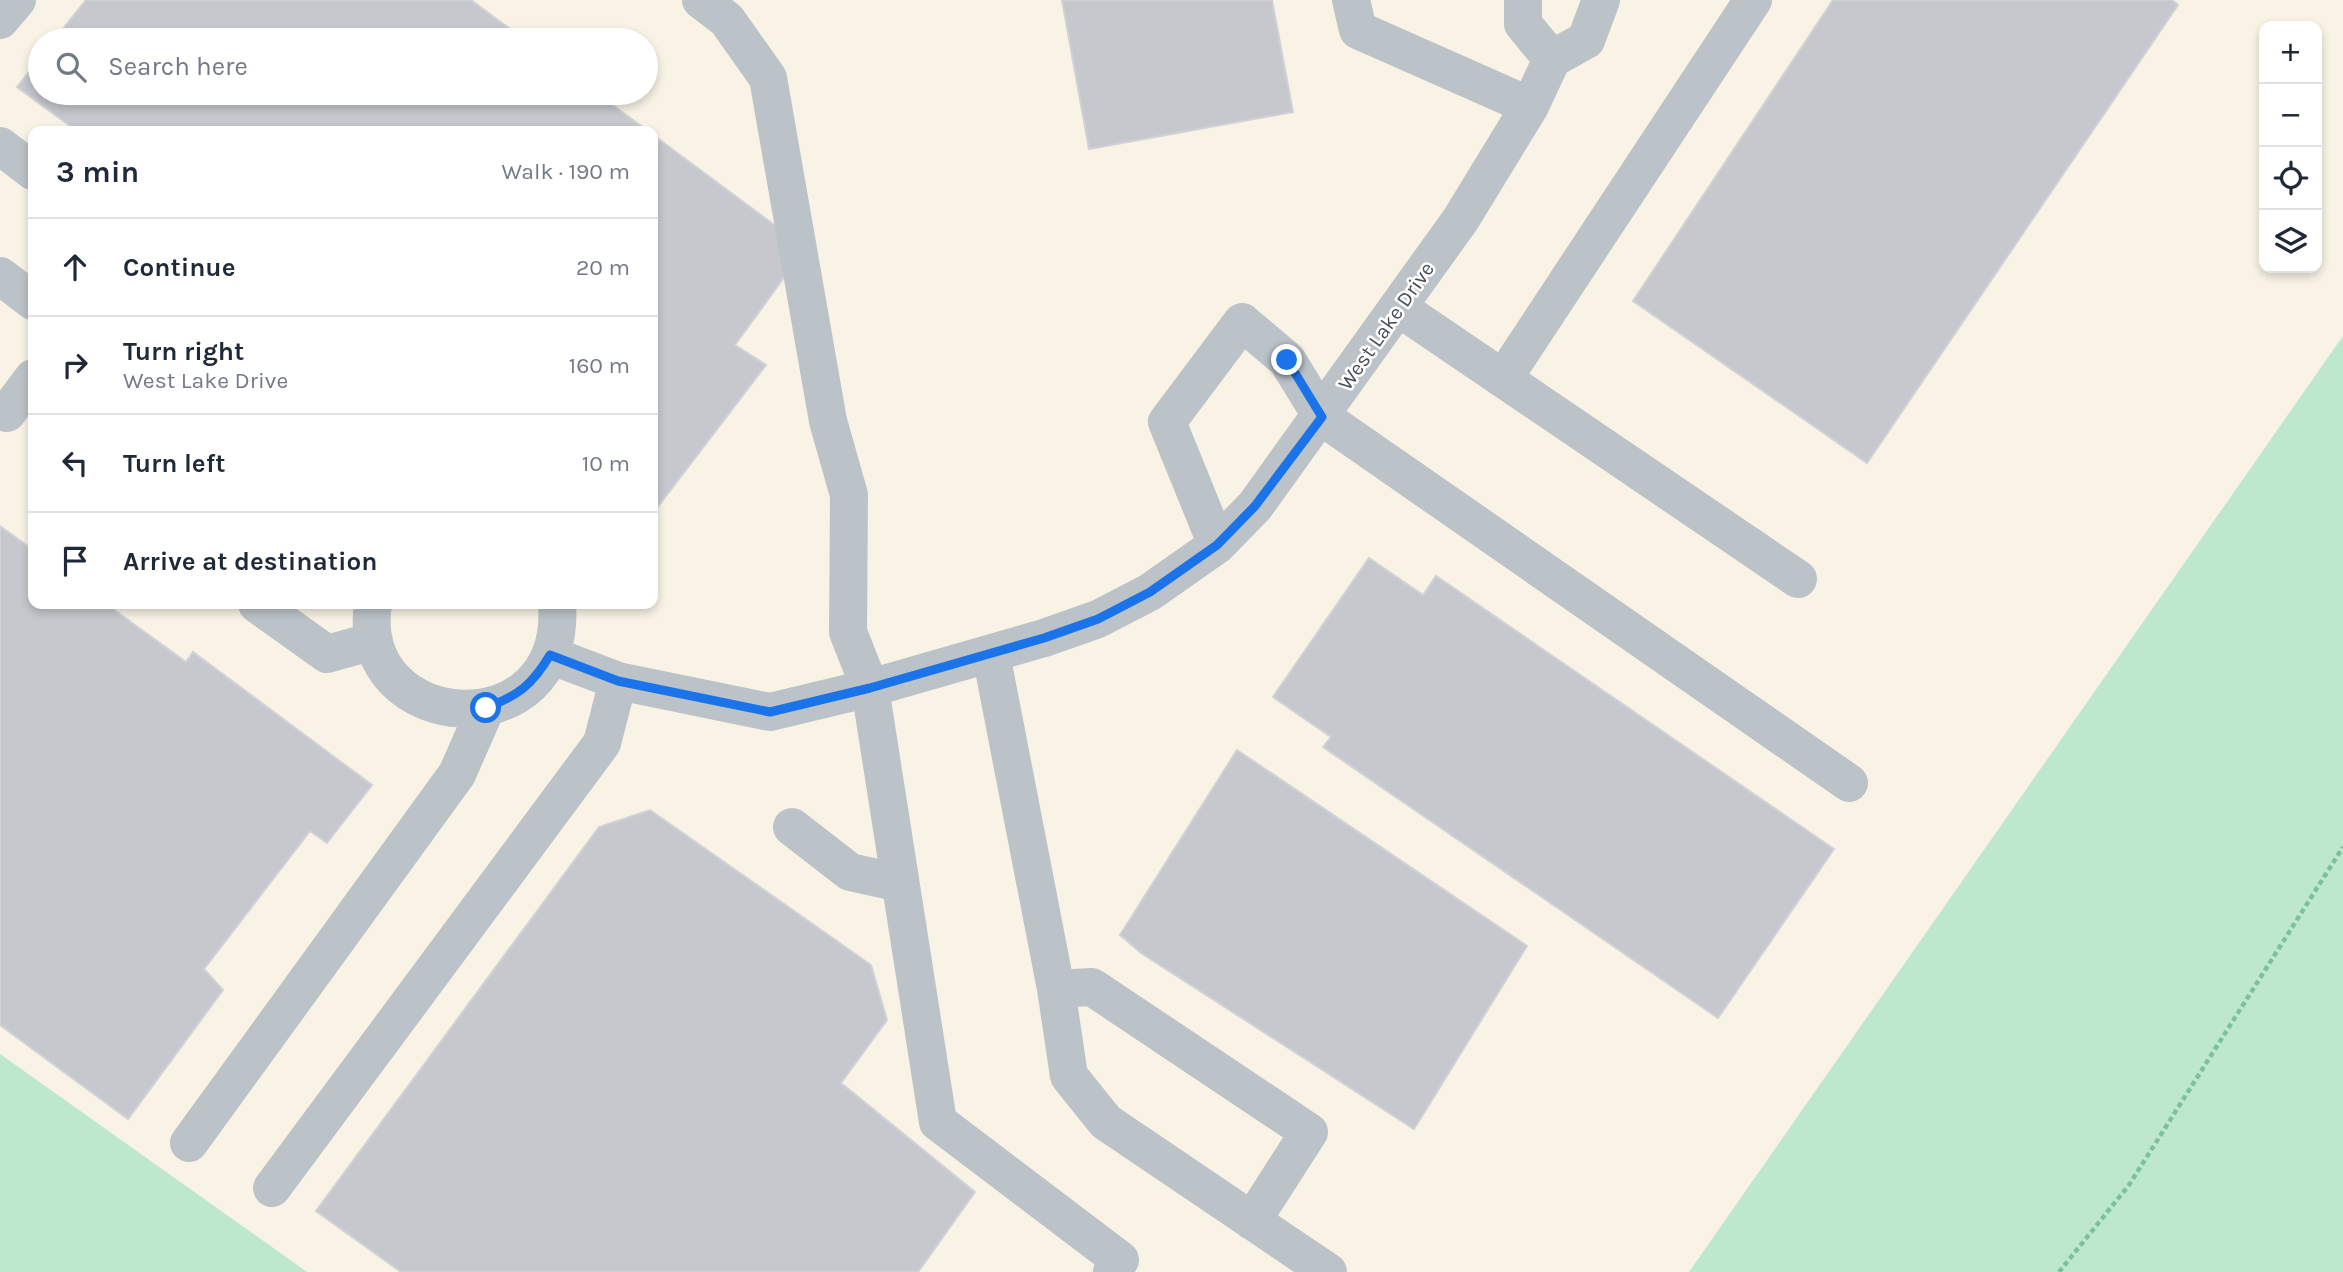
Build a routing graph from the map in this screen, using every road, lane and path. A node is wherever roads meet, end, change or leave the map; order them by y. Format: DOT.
graph roads {
  1 [pos="17,0"];
  2 [pos="701,0"];
  3 [pos="1351,0"];
  4 [pos="1523,0"];
  5 [pos="1601,0"];
  6 [pos="1753,0"];
  7 [pos="0,20"];
  8 [pos="1552,59"];
  9 [pos="1530,106"];
  10 [pos="0,146"];
  11 [pos="28,167"];
  12 [pos="0,276"];
  13 [pos="28,297"];
  14 [pos="1399,308"];
  15 [pos="1503,379"];
  16 [pos="28,388"];
  17 [pos="1322,417"];
  18 [pos="13,418"];
  19 [pos="1217,545"];
  20 [pos="1798,579"];
  21 [pos="264,609"];
  22 [pos="373,609"];
  23 [pos="556,609"];
  24 [pos="374,641"];
  25 [pos="991,654"];
  26 [pos="550,655"];
  27 [pos="618,681"];
  28 [pos="870,688"];
  29 [pos="486,708"];
  30 [pos="1849,783"];
  31 [pos="792,827"];
  32 [pos="2343,847"];
  33 [pos="900,883"];
  34 [pos="1056,989"];
  35 [pos="189,1143"];
  36 [pos="272,1188"];
  37 [pos="1252,1220"];
  38 [pos="1112,1272"];
  39 [pos="1328,1272"];
  40 [pos="2059,1272"];
  1 -- 7 [label="street"];
  2 -- 28 [label="street"];
  3 -- 9 [label="street"];
  4 -- 8 [label="street"];
  5 -- 8 [label="street"];
  6 -- 15 [label="street"];
  8 -- 9 [label="street, West Lake Drive"];
  9 -- 14 [label="street, West Lake Drive"];
  10 -- 11 [label="street"];
  12 -- 13 [label="street"];
  14 -- 15 [label="street"];
  14 -- 17 [label="street, West Lake Drive"];
  15 -- 20 [label="street"];
  16 -- 18 [label="street"];
  17 -- 19 [label="street, West Lake Drive"];
  17 -- 19 [label="street"];
  17 -- 30 [label="street"];
  19 -- 25 [label="street, West Lake Drive"];
  21 -- 24 [label="street"];
  22 -- 24 [label="street"];
  23 -- 26 [label="street"];
  24 -- 29 [label="street"];
  25 -- 28 [label="street, West Lake Drive"];
  25 -- 34 [label="street"];
  26 -- 27 [label="street, West Lake Drive"];
  26 -- 29 [label="street"];
  27 -- 28 [label="street, West Lake Drive"];
  27 -- 36 [label="street"];
  28 -- 33 [label="street"];
  29 -- 35 [label="street"];
  31 -- 33 [label="street"];
  32 -- 40 [label="path"];
  33 -- 38 [label="street"];
  34 -- 37 [label="street"];
  34 -- 37 [label="street"];
  37 -- 39 [label="street"];
}
